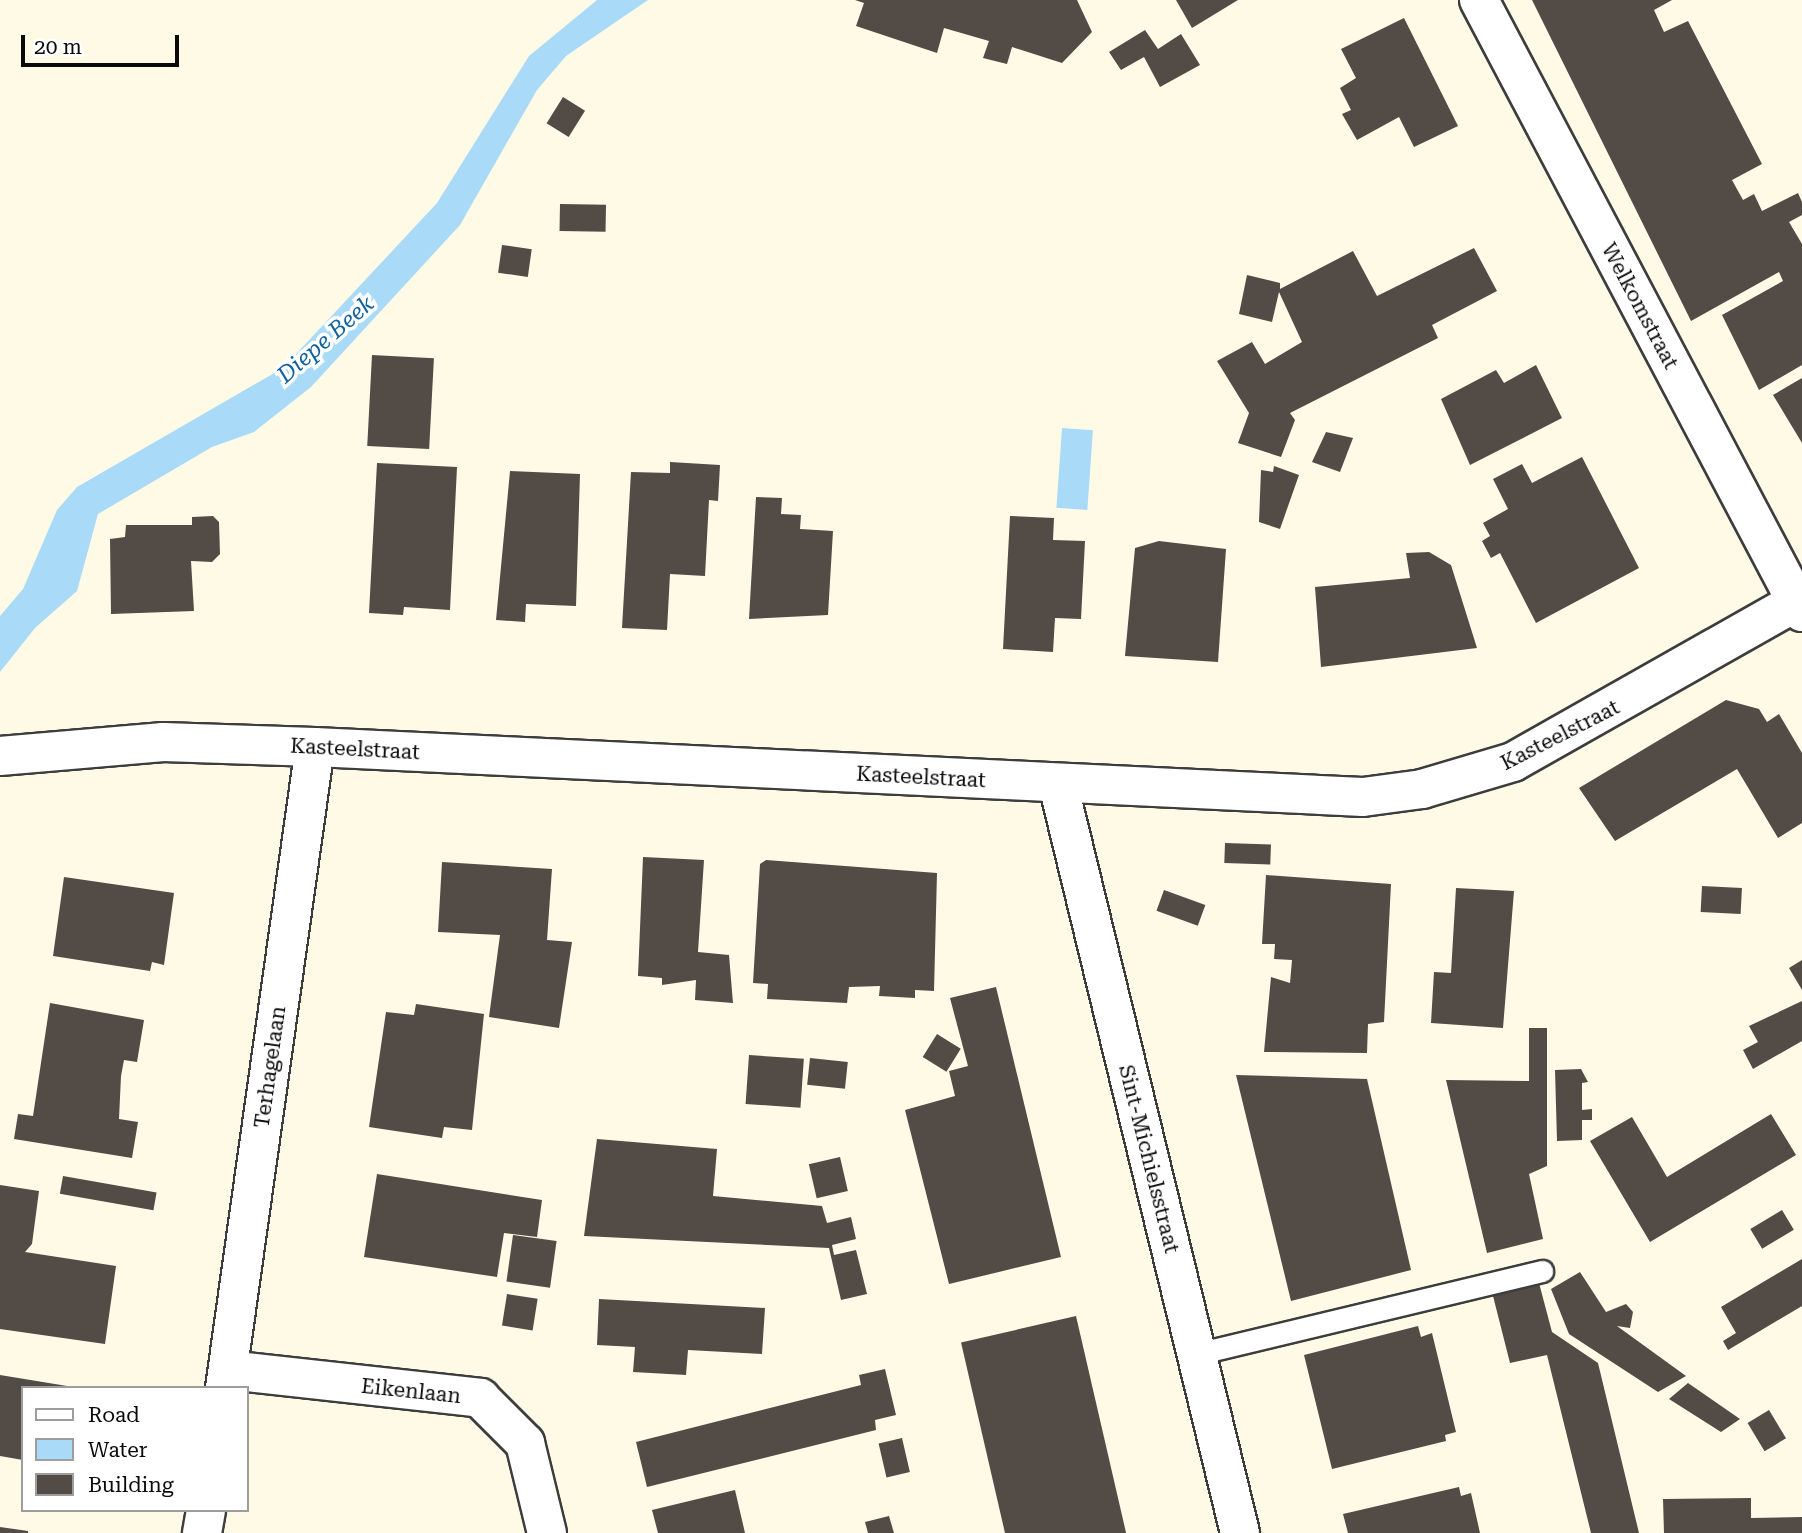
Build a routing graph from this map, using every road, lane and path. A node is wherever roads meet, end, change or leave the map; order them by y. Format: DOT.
graph roads {
  1 [pos="1479,0"];
  2 [pos="1799,607"];
  3 [pos="315,747"];
  4 [pos="0,756"];
  5 [pos="1058,784"];
  6 [pos="1542,1270"];
  7 [pos="1196,1354"];
  8 [pos="227,1379"];
  9 [pos="206,1512"];
  10 [pos="202,1533"];
  11 [pos="547,1533"];
  12 [pos="1240,1533"];
  1 -- 2 [label="street, Welkomstraat"];
  2 -- 5 [label="street, Kasteelstraat"];
  3 -- 4 [label="street, Kasteelstraat"];
  3 -- 5 [label="street, Kasteelstraat"];
  3 -- 8 [label="street, Terhagelaan"];
  5 -- 7 [label="street, Sint-Michielsstraat"];
  6 -- 7 [label="lane"];
  7 -- 12 [label="street, Sint-Michielsstraat"];
  8 -- 11 [label="street, Eikenlaan"];
  9 -- 10 [label="street"];
}
